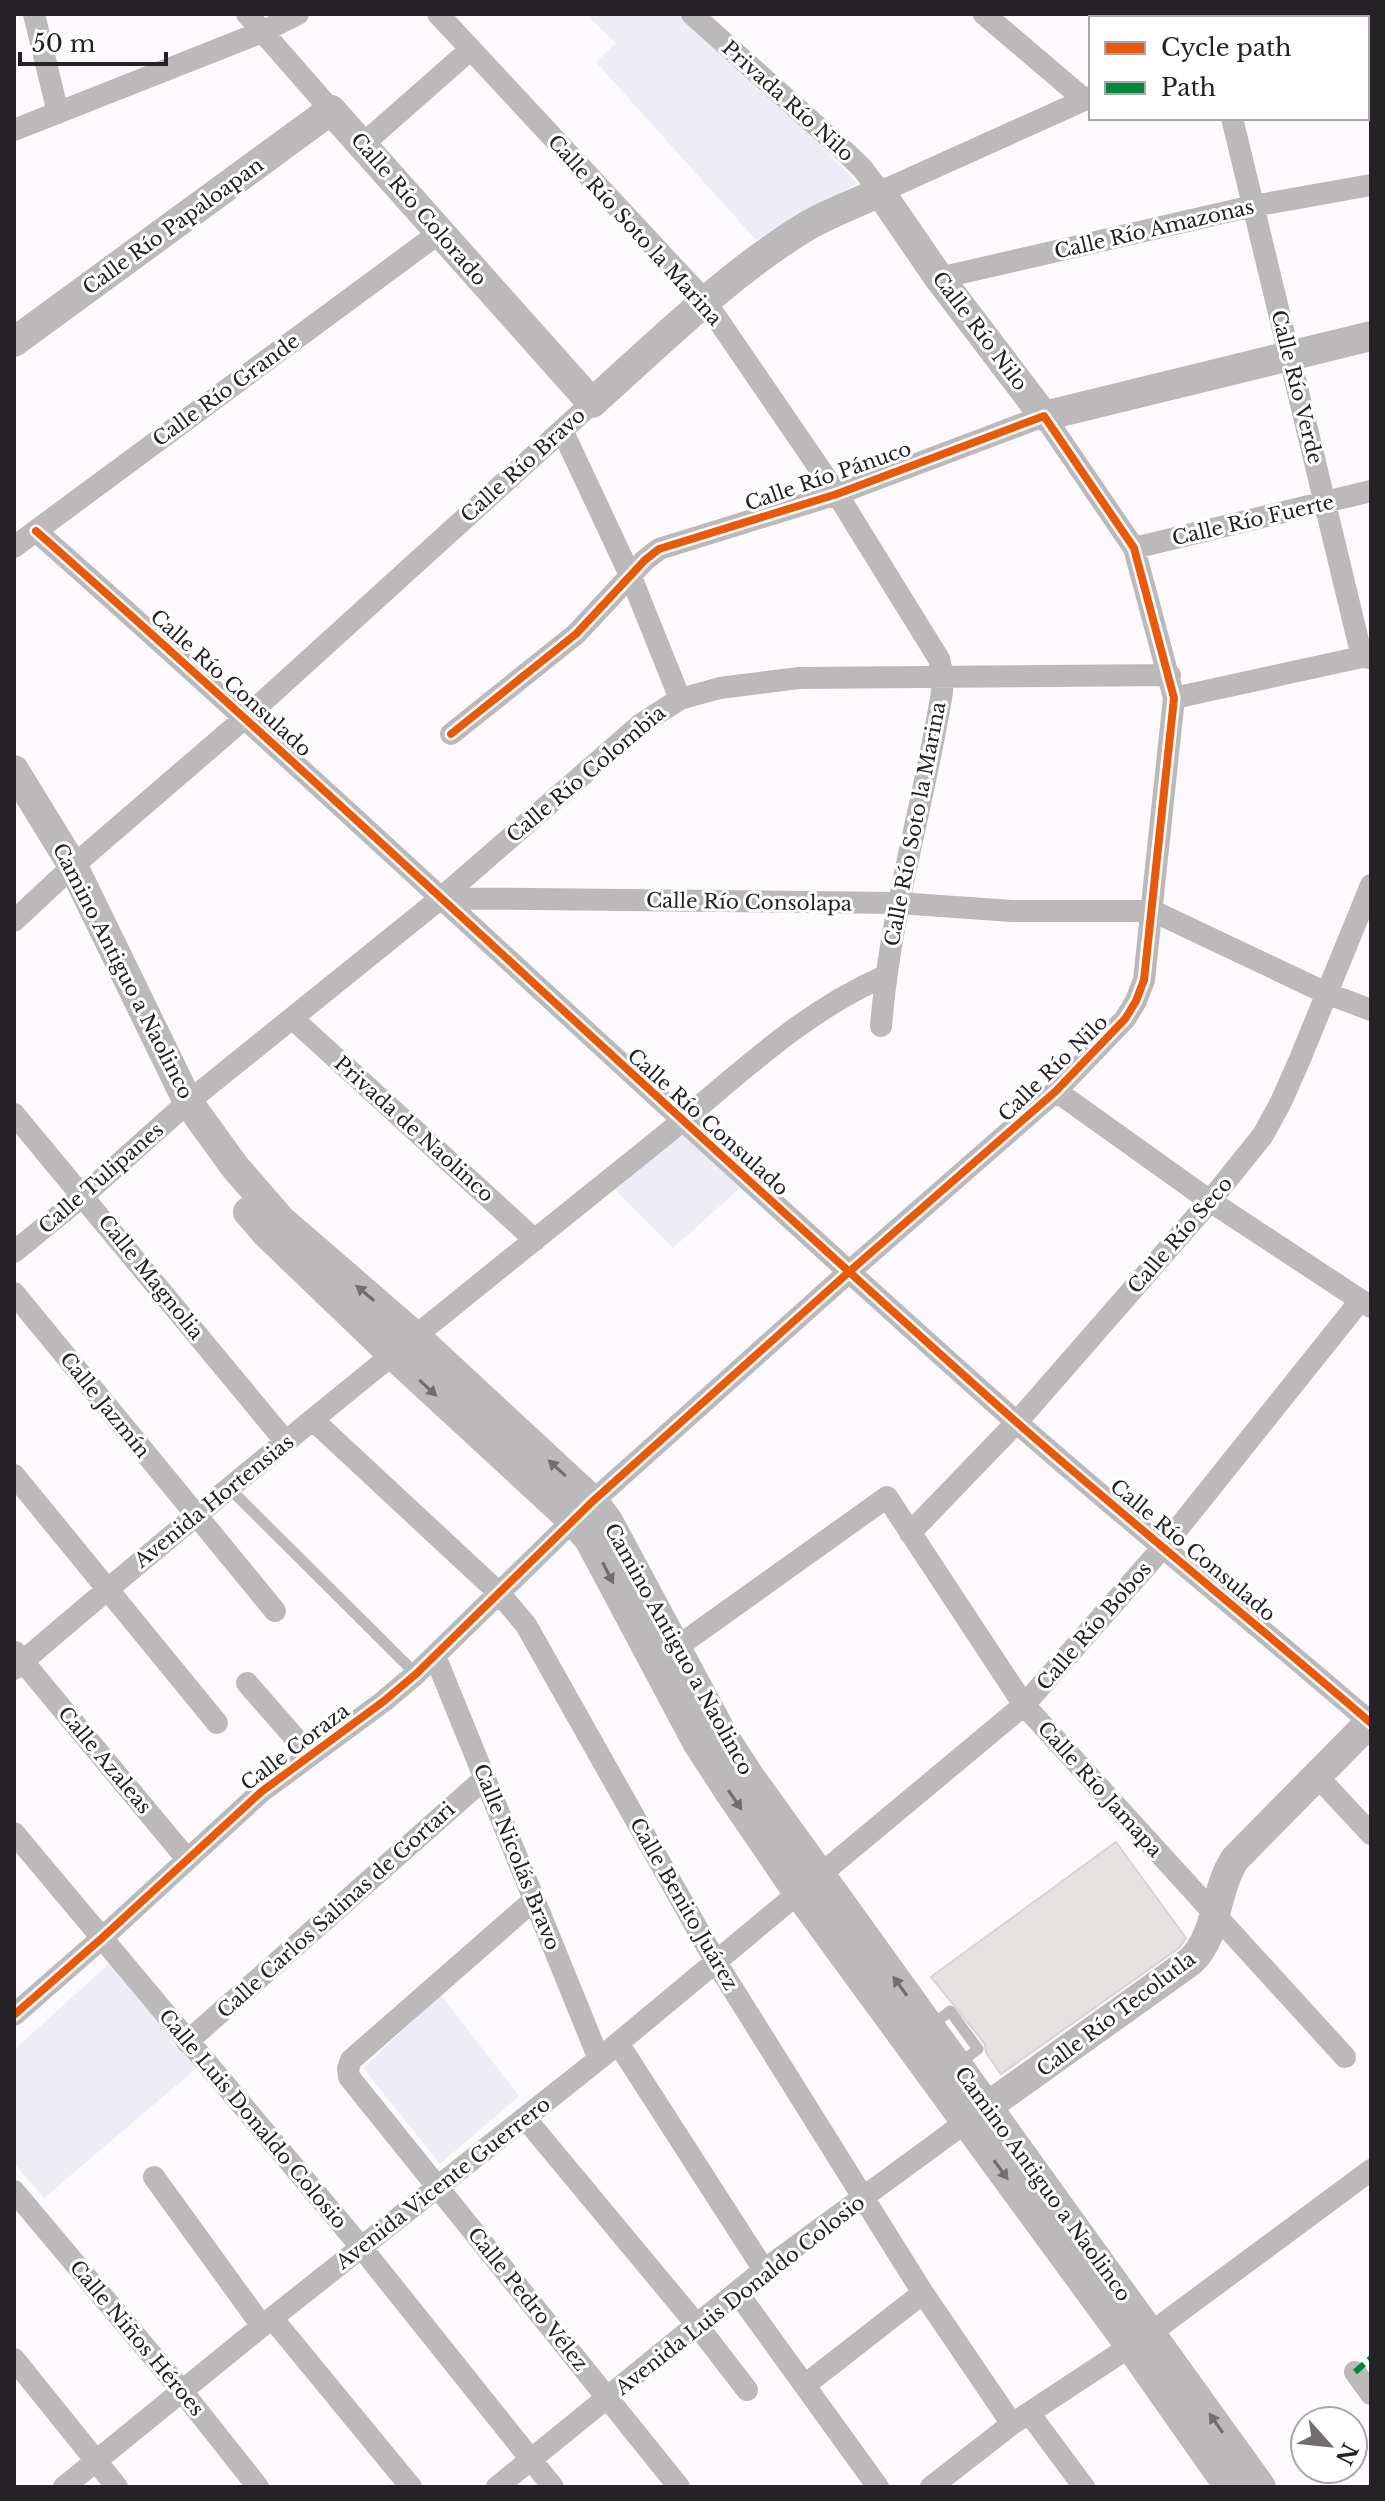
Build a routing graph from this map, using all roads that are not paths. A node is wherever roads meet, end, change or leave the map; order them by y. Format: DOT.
graph roads {
  1 [pos="34,14"];
  2 [pos="247,14"];
  3 [pos="298,14"];
  4 [pos="438,14"];
  5 [pos="692,14"];
  6 [pos="984,14"];
  7 [pos="262,32"];
  8 [pos="471,49"];
  9 [pos="1088,98"];
  10 [pos="331,110"];
  11 [pos="58,113"];
  12 [pos="1232,120"];
  13 [pos="14,130"];
  14 [pos="362,145"];
  15 [pos="1371,185"];
  16 [pos="880,192"];
  17 [pos="1253,206"];
  18 [pos="439,233"];
  19 [pos="939,278"];
  20 [pos="705,301"];
  21 [pos="1371,336"];
  22 [pos="14,342"];
  23 [pos="1290,357"];
  24 [pos="592,403"];
  25 [pos="1044,416"];
  26 [pos="562,430"];
  27 [pos="1371,491"];
  28 [pos="837,494"];
  29 [pos="1325,502"];
  30 [pos="36,531"];
  31 [pos="14,547"];
  32 [pos="1134,548"];
  33 [pos="631,577"];
  34 [pos="1367,658"];
  35 [pos="1170,675"];
  36 [pos="943,676"];
  37 [pos="1174,698"];
  38 [pos="680,699"];
  39 [pos="246,717"];
  40 [pos="451,734"];
  41 [pos="14,770"];
  42 [pos="14,807"];
  43 [pos="66,873"];
  44 [pos="1371,885"];
  45 [pos="441,898"];
  46 [pos="898,903"];
  47 [pos="1153,911"];
  48 [pos="14,921"];
  49 [pos="885,976"];
  50 [pos="1326,993"];
  51 [pos="1371,1010"];
  52 [pos="293,1019"];
  53 [pos="881,1026"];
  54 [pos="1056,1091"];
  55 [pos="180,1109"];
  56 [pos="14,1114"];
  57 [pos="682,1121"];
  58 [pos="84,1195"];
  59 [pos="1210,1201"];
  60 [pos="535,1240"];
  61 [pos="14,1252"];
  62 [pos="850,1271"];
  63 [pos="14,1293"];
  64 [pos="1366,1304"];
  65 [pos="404,1345"];
  66 [pos="313,1420"];
  67 [pos="1017,1422"];
  68 [pos="286,1442"];
  69 [pos="14,1475"];
  70 [pos="230,1489"];
  71 [pos="583,1511"];
  72 [pos="197,1516"];
  73 [pos="910,1533"];
  74 [pos="1164,1546"];
  75 [pos="108,1588"];
  76 [pos="499,1593"];
  77 [pos="275,1611"];
  78 [pos="677,1647"];
  79 [pos="435,1656"];
  80 [pos="17,1660"];
  81 [pos="416,1674"];
  82 [pos="247,1683"];
  83 [pos="1024,1705"];
  84 [pos="1371,1722"];
  85 [pos="217,1723"];
  86 [pos="309,1754"];
  87 [pos="1317,1776"];
  88 [pos="485,1778"];
  89 [pos="14,1833"];
  90 [pos="1371,1834"];
  91 [pos="187,1859"];
  92 [pos="809,1886"];
  93 [pos="534,1900"];
  94 [pos="1215,1916"];
  95 [pos="102,1938"];
  96 [pos="716,1962"];
  97 [pos="15,2011"];
  98 [pos="187,2042"];
  99 [pos="618,2043"];
  100 [pos="1345,2057"];
  101 [pos="599,2059"];
  102 [pos="977,2115"];
  103 [pos="525,2118"];
  104 [pos="1371,2170"];
  105 [pos="154,2177"];
  106 [pos="437,2187"];
  107 [pos="14,2191"];
  108 [pos="864,2198"];
  109 [pos="361,2247"];
  110 [pos="764,2270"];
  111 [pos="737,2292"];
  112 [pos="923,2293"];
  113 [pos="267,2322"];
  114 [pos="697,2325"];
  115 [pos="1141,2339"];
  116 [pos="14,2359"];
  117 [pos="1355,2372"];
  118 [pos="805,2385"];
  119 [pos="747,2390"];
  120 [pos="182,2391"];
  121 [pos="1371,2394"];
  122 [pos="608,2398"];
  123 [pos="1021,2419"];
  124 [pos="531,2459"];
  125 [pos="96,2460"];
  126 [pos="64,2487"];
  127 [pos="117,2487"];
  128 [pos="258,2487"];
  129 [pos="411,2487"];
  130 [pos="497,2487"];
  131 [pos="553,2487"];
  132 [pos="679,2487"];
  133 [pos="878,2487"];
  134 [pos="931,2487"];
  135 [pos="1084,2487"];
  136 [pos="1229,2487"];
  137 [pos="1261,2487"];
  1 -- 11 [label="street"];
  2 -- 7 [label="street, Calle Río Colorado"];
  3 -- 7 [label="street"];
  4 -- 8 [label="street, Calle Río Soto la Marina"];
  5 -- 16 [label="street, Privada Río Nilo"];
  6 -- 9 [label="street"];
  7 -- 10 [label="street, Calle Río Colorado"];
  7 -- 11 [label="street"];
  8 -- 14 [label="street"];
  8 -- 20 [label="street, Calle Río Soto la Marina"];
  9 -- 16 [label="street, Calle Río Bravo"];
  10 -- 14 [label="main road, Calle Río Colorado"];
  10 -- 22 [label="main road, Calle Río Papaloapan"];
  11 -- 13 [label="street"];
  12 -- 17 [label="street, Calle Río Verde"];
  14 -- 18 [label="main road, Calle Río Colorado"];
  15 -- 17 [label="street, Calle Río Amazonas"];
  16 -- 19 [label="main road, Calle Río Nilo"];
  16 -- 20 [label="main road, Calle Río Bravo"];
  17 -- 19 [label="street, Calle Río Amazonas"];
  17 -- 23 [label="street, Calle Río Verde"];
  18 -- 24 [label="main road, Calle Río Colorado"];
  18 -- 30 [label="street, Calle Río Grande"];
  19 -- 25 [label="main road, Calle Río Nilo"];
  20 -- 24 [label="main road, Calle Río Bravo"];
  20 -- 28 [label="street, Calle Río Soto la Marina"];
  21 -- 23 [label="main road, Calle Río Pánuco"];
  23 -- 25 [label="main road, Calle Río Pánuco"];
  23 -- 29 [label="street, Calle Río Verde"];
  24 -- 26 [label="street, Calle Río Bravo"];
  25 -- 28 [label="street, Calle Río Pánuco"];
  25 -- 32 [label="street, Calle Río Nilo"];
  26 -- 33 [label="street"];
  26 -- 39 [label="street, Calle Río Bravo"];
  27 -- 29 [label="street, Calle Río Fuerte"];
  28 -- 33 [label="street, Calle Río Pánuco"];
  28 -- 36 [label="street, Calle Río Soto la Marina"];
  29 -- 32 [label="street, Calle Río Fuerte"];
  29 -- 34 [label="street, Calle Río Verde"];
  30 -- 31 [label="street, Calle Río Grande"];
  30 -- 39 [label="street, Calle Río Consulado"];
  32 -- 35 [label="street, Calle Río Nilo"];
  33 -- 38 [label="street"];
  33 -- 40 [label="street, Calle Río Pánuco"];
  34 -- 37 [label="street"];
  35 -- 36 [label="street, Calle Río Colombia"];
  35 -- 37 [label="street, Calle Río Nilo"];
  36 -- 38 [label="street, Calle Río Colombia"];
  36 -- 46 [label="street, Calle Río Soto la Marina"];
  37 -- 47 [label="street, Calle Río Nilo"];
  38 -- 45 [label="street, Calle Río Colombia"];
  39 -- 43 [label="street, Calle Río Bravo"];
  39 -- 45 [label="street, Calle Río Consulado"];
  41 -- 43 [label="main road, Camino Antiguo a Naolinco"];
  42 -- 43 [label="main road, Camino Antiguo a Naolinco"];
  43 -- 48 [label="street, Calle Río Bravo"];
  43 -- 55 [label="main road, Camino Antiguo a Naolinco"];
  44 -- 50 [label="street, Calle Río Seco"];
  45 -- 46 [label="street, Calle Río Consolapa"];
  45 -- 52 [label="street, Calle Río Colombia"];
  45 -- 57 [label="street, Calle Río Consulado"];
  46 -- 47 [label="street, Calle Río Consolapa"];
  46 -- 49 [label="street, Calle Río Soto la Marina"];
  47 -- 50 [label="street, Calle Río Consolapa"];
  47 -- 54 [label="street, Calle Río Nilo"];
  49 -- 53 [label="street, Calle Río Soto la Marina"];
  49 -- 57 [label="street"];
  50 -- 51 [label="street, Calle Río Consolapa"];
  50 -- 59 [label="street, Calle Río Seco"];
  52 -- 55 [label="street, Calle Río Colombia"];
  52 -- 60 [label="street, Privada de Naolinco"];
  54 -- 59 [label="street"];
  54 -- 62 [label="street, Calle Río Nilo"];
  55 -- 58 [label="street, Calle Tulipanes"];
  55 -- 65 [label="main road, Camino Antiguo a Naolinco"];
  56 -- 58 [label="street, Calle Magnolia"];
  57 -- 60 [label="street"];
  57 -- 62 [label="street, Calle Río Consulado"];
  58 -- 61 [label="street, Calle Tulipanes"];
  58 -- 68 [label="street, Calle Magnolia"];
  59 -- 64 [label="street"];
  59 -- 67 [label="street, Calle Río Seco"];
  60 -- 65 [label="street"];
  62 -- 67 [label="street, Calle Río Consulado"];
  62 -- 71 [label="street, Calle Río Nilo"];
  63 -- 72 [label="street, Calle Jazmín"];
  64 -- 74 [label="street, Calle Río Bobos"];
  65 -- 66 [label="street, Avenida Hortensias"];
  65 -- 71 [label="main road, Camino Antiguo a Naolinco"];
  66 -- 68 [label="street, Avenida Hortensias"];
  66 -- 76 [label="street, Calle Benito Juárez"];
  67 -- 73 [label="street, Calle Río Seco"];
  67 -- 74 [label="street, Calle Río Consulado"];
  68 -- 70 [label="street, Avenida Hortensias"];
  69 -- 75 [label="street"];
  70 -- 72 [label="street, Avenida Hortensias"];
  70 -- 81 [label="lane"];
  71 -- 76 [label="street, Calle Coraza"];
  71 -- 78 [label="main road, Camino Antiguo a Naolinco"];
  71 -- 92 [label="main road, Camino Antiguo a Naolinco, one-way"];
  72 -- 75 [label="street, Avenida Hortensias"];
  72 -- 77 [label="street, Calle Jazmín"];
  73 -- 78 [label="street, Calle Río Jamapa"];
  73 -- 83 [label="street, Calle Río Jamapa"];
  74 -- 83 [label="street, Calle Río Bobos"];
  74 -- 84 [label="street, Calle Río Consulado"];
  75 -- 80 [label="street, Avenida Hortensias"];
  75 -- 85 [label="street"];
  76 -- 79 [label="street, Calle Coraza"];
  76 -- 96 [label="street, Calle Benito Juárez"];
  78 -- 92 [label="main road, Camino Antiguo a Naolinco"];
  79 -- 81 [label="street, Calle Coraza"];
  79 -- 88 [label="street, Calle Nicolás Bravo"];
  80 -- 91 [label="street, Calle Azaleas"];
  81 -- 86 [label="street, Calle Coraza"];
  82 -- 86 [label="street"];
  83 -- 92 [label="street, Calle Río Bobos"];
  83 -- 94 [label="street, Calle Río Jamapa"];
  84 -- 87 [label="main road, Calle Río Tecolutla"];
  86 -- 91 [label="street, Calle Coraza"];
  87 -- 90 [label="street"];
  87 -- 94 [label="main road, Calle Río Tecolutla"];
  88 -- 93 [label="street, Calle Nicolás Bravo"];
  88 -- 98 [label="street, Calle Carlos Salinas de Gortari"];
  89 -- 95 [label="street, Calle Luis Donaldo Colosio"];
  91 -- 95 [label="street, Calle Coraza"];
  92 -- 96 [label="street, Avenida Vicente Guerrero"];
  92 -- 102 [label="main road, Camino Antiguo a Naolinco"];
  93 -- 101 [label="street, Calle Nicolás Bravo"];
  93 -- 106 [label="street, Calle Pedro Vélez"];
  94 -- 100 [label="street, Calle Río Jamapa"];
  94 -- 102 [label="main road, Calle Río Tecolutla"];
  95 -- 97 [label="street, Calle Coraza"];
  95 -- 98 [label="street, Calle Luis Donaldo Colosio"];
  96 -- 99 [label="street, Avenida Vicente Guerrero"];
  96 -- 108 [label="street, Calle Benito Juárez"];
  98 -- 109 [label="street, Calle Luis Donaldo Colosio"];
  99 -- 101 [label="street, Avenida Vicente Guerrero"];
  99 -- 110 [label="street"];
  101 -- 103 [label="street, Avenida Vicente Guerrero"];
  102 -- 108 [label="street, Avenida Luis Donaldo Colosio"];
  102 -- 115 [label="main road, Camino Antiguo a Naolinco"];
  103 -- 106 [label="street, Avenida Vicente Guerrero"];
  103 -- 114 [label="street"];
  104 -- 115 [label="street"];
  105 -- 113 [label="street"];
  106 -- 109 [label="street, Avenida Vicente Guerrero"];
  106 -- 122 [label="street, Calle Pedro Vélez"];
  107 -- 120 [label="street, Calle Niños Héroes"];
  108 -- 110 [label="street, Avenida Luis Donaldo Colosio"];
  108 -- 112 [label="street, Calle Benito Juárez"];
  109 -- 113 [label="street, Avenida Vicente Guerrero"];
  109 -- 124 [label="street, Calle Luis Donaldo Colosio"];
  110 -- 111 [label="street, Avenida Luis Donaldo Colosio"];
  111 -- 114 [label="street, Avenida Luis Donaldo Colosio"];
  111 -- 118 [label="street"];
  112 -- 118 [label="street"];
  112 -- 123 [label="street, Calle Benito Juárez"];
  113 -- 120 [label="street, Avenida Vicente Guerrero"];
  113 -- 129 [label="street"];
  114 -- 119 [label="street"];
  114 -- 122 [label="street, Avenida Luis Donaldo Colosio"];
  115 -- 123 [label="street"];
  115 -- 136 [label="main road, Camino Antiguo a Naolinco"];
  137 -- 115 [label="main road, Camino Antiguo a Naolinco, one-way"];
  116 -- 125 [label="street"];
  117 -- 121 [label="street"];
  118 -- 133 [label="street"];
  120 -- 125 [label="street, Avenida Vicente Guerrero"];
  120 -- 128 [label="street, Calle Niños Héroes"];
  122 -- 124 [label="street, Avenida Luis Donaldo Colosio"];
  122 -- 132 [label="street, Calle Pedro Vélez"];
  123 -- 134 [label="street"];
  123 -- 135 [label="street, Calle Benito Juárez"];
  124 -- 130 [label="street, Avenida Luis Donaldo Colosio"];
  124 -- 131 [label="street, Calle Luis Donaldo Colosio"];
  125 -- 126 [label="street, Avenida Vicente Guerrero"];
  125 -- 127 [label="street"];
}
